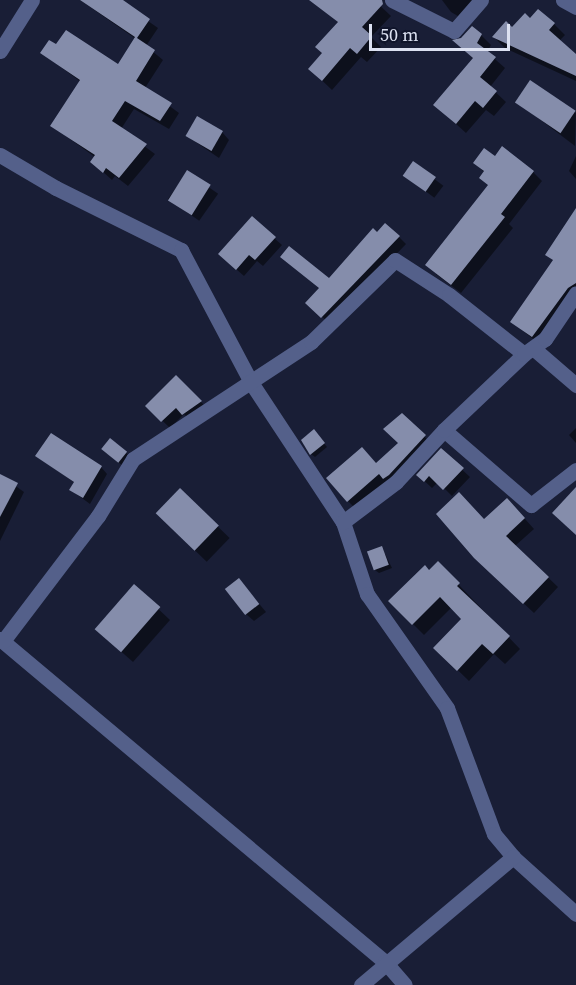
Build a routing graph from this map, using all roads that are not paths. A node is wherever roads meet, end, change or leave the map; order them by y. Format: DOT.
graph roads {
  1 [pos="32,0"];
  2 [pos="392,0"];
  3 [pos="482,0"];
  4 [pos="563,0"];
  5 [pos="576,7"];
  6 [pos="0,51"];
  7 [pos="0,155"];
  8 [pos="576,293"];
  9 [pos="529,351"];
  10 [pos="252,384"];
  11 [pos="576,385"];
  12 [pos="444,430"];
  13 [pos="576,470"];
  14 [pos="343,522"];
  15 [pos="2,640"];
  16 [pos="513,857"];
  17 [pos="576,914"];
  18 [pos="385,962"];
  19 [pos="361,985"];
  20 [pos="405,985"];
  1 -- 6 [label="street"];
  2 -- 3 [label="street"];
  4 -- 5 [label="street"];
  7 -- 10 [label="street"];
  8 -- 9 [label="street"];
  9 -- 10 [label="street"];
  9 -- 11 [label="street"];
  9 -- 12 [label="street"];
  10 -- 14 [label="street"];
  10 -- 15 [label="street"];
  12 -- 13 [label="street"];
  12 -- 14 [label="street"];
  14 -- 16 [label="street"];
  15 -- 18 [label="street"];
  16 -- 17 [label="street"];
  16 -- 18 [label="street"];
  18 -- 19 [label="street"];
  18 -- 20 [label="street"];
}
